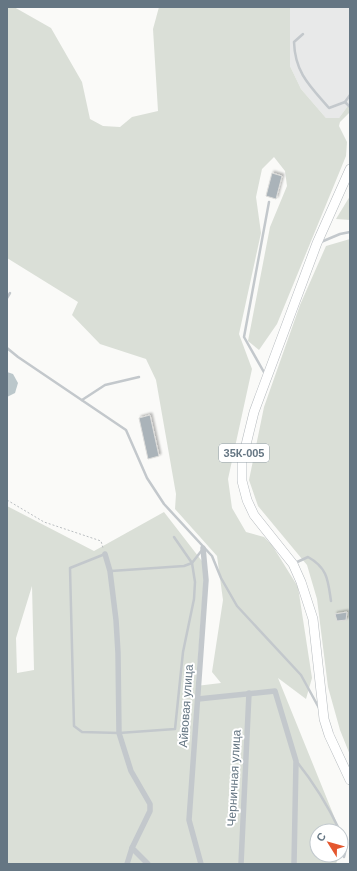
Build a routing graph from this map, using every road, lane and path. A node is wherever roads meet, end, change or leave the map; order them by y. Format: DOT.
graph roads {
  1 [pos="303,34"];
  2 [pos="350,94"];
  3 [pos="345,102"];
  4 [pos="350,107"];
  5 [pos="350,169"];
  6 [pos="269,202"];
  7 [pos="350,232"];
  8 [pos="317,243"];
  9 [pos="10,293"];
  10 [pos="7,298"];
  11 [pos="7,348"];
  12 [pos="139,377"];
  13 [pos="267,377"];
  14 [pos="82,400"];
  15 [pos="7,500"];
  16 [pos="174,536"];
  17 [pos="203,548"];
  18 [pos="105,554"];
  19 [pos="192,563"];
  20 [pos="293,564"];
  21 [pos="110,571"];
  22 [pos="331,601"];
  23 [pos="249,693"];
  24 [pos="198,698"];
  25 [pos="324,719"];
  26 [pos="119,733"];
  27 [pos="296,761"];
  28 [pos="350,780"];
  29 [pos="336,823"];
  30 [pos="132,848"];
  31 [pos="127,864"];
  32 [pos="147,864"];
  33 [pos="201,864"];
  34 [pos="241,864"];
  35 [pos="294,864"];
  1 -- 3 [label="lane"];
  2 -- 3 [label="lane"];
  3 -- 4 [label="lane"];
  5 -- 8 [label="main road, 35К-005"];
  6 -- 13 [label="lane"];
  7 -- 8 [label="lane"];
  8 -- 13 [label="main road, 35К-005"];
  9 -- 10 [label="lane"];
  11 -- 14 [label="lane"];
  12 -- 14 [label="lane"];
  13 -- 20 [label="main road, 35К-005"];
  14 -- 17 [label="lane"];
  15 -- 18 [label="path"];
  16 -- 19 [label="lane"];
  17 -- 19 [label="lane"];
  17 -- 24 [label="street, Айвовая улица"];
  17 -- 25 [label="lane"];
  18 -- 21 [label="street"];
  18 -- 26 [label="lane"];
  19 -- 21 [label="lane"];
  19 -- 26 [label="lane"];
  20 -- 22 [label="lane"];
  20 -- 25 [label="main road, 35К-005"];
  21 -- 26 [label="street"];
  23 -- 24 [label="street"];
  23 -- 27 [label="street"];
  23 -- 34 [label="street, Черничная улица"];
  24 -- 33 [label="street, Айвовая улица"];
  25 -- 28 [label="main road, 35К-005"];
  26 -- 30 [label="street"];
  27 -- 29 [label="lane"];
  27 -- 35 [label="street"];
  30 -- 31 [label="street"];
  30 -- 32 [label="street"];
}
